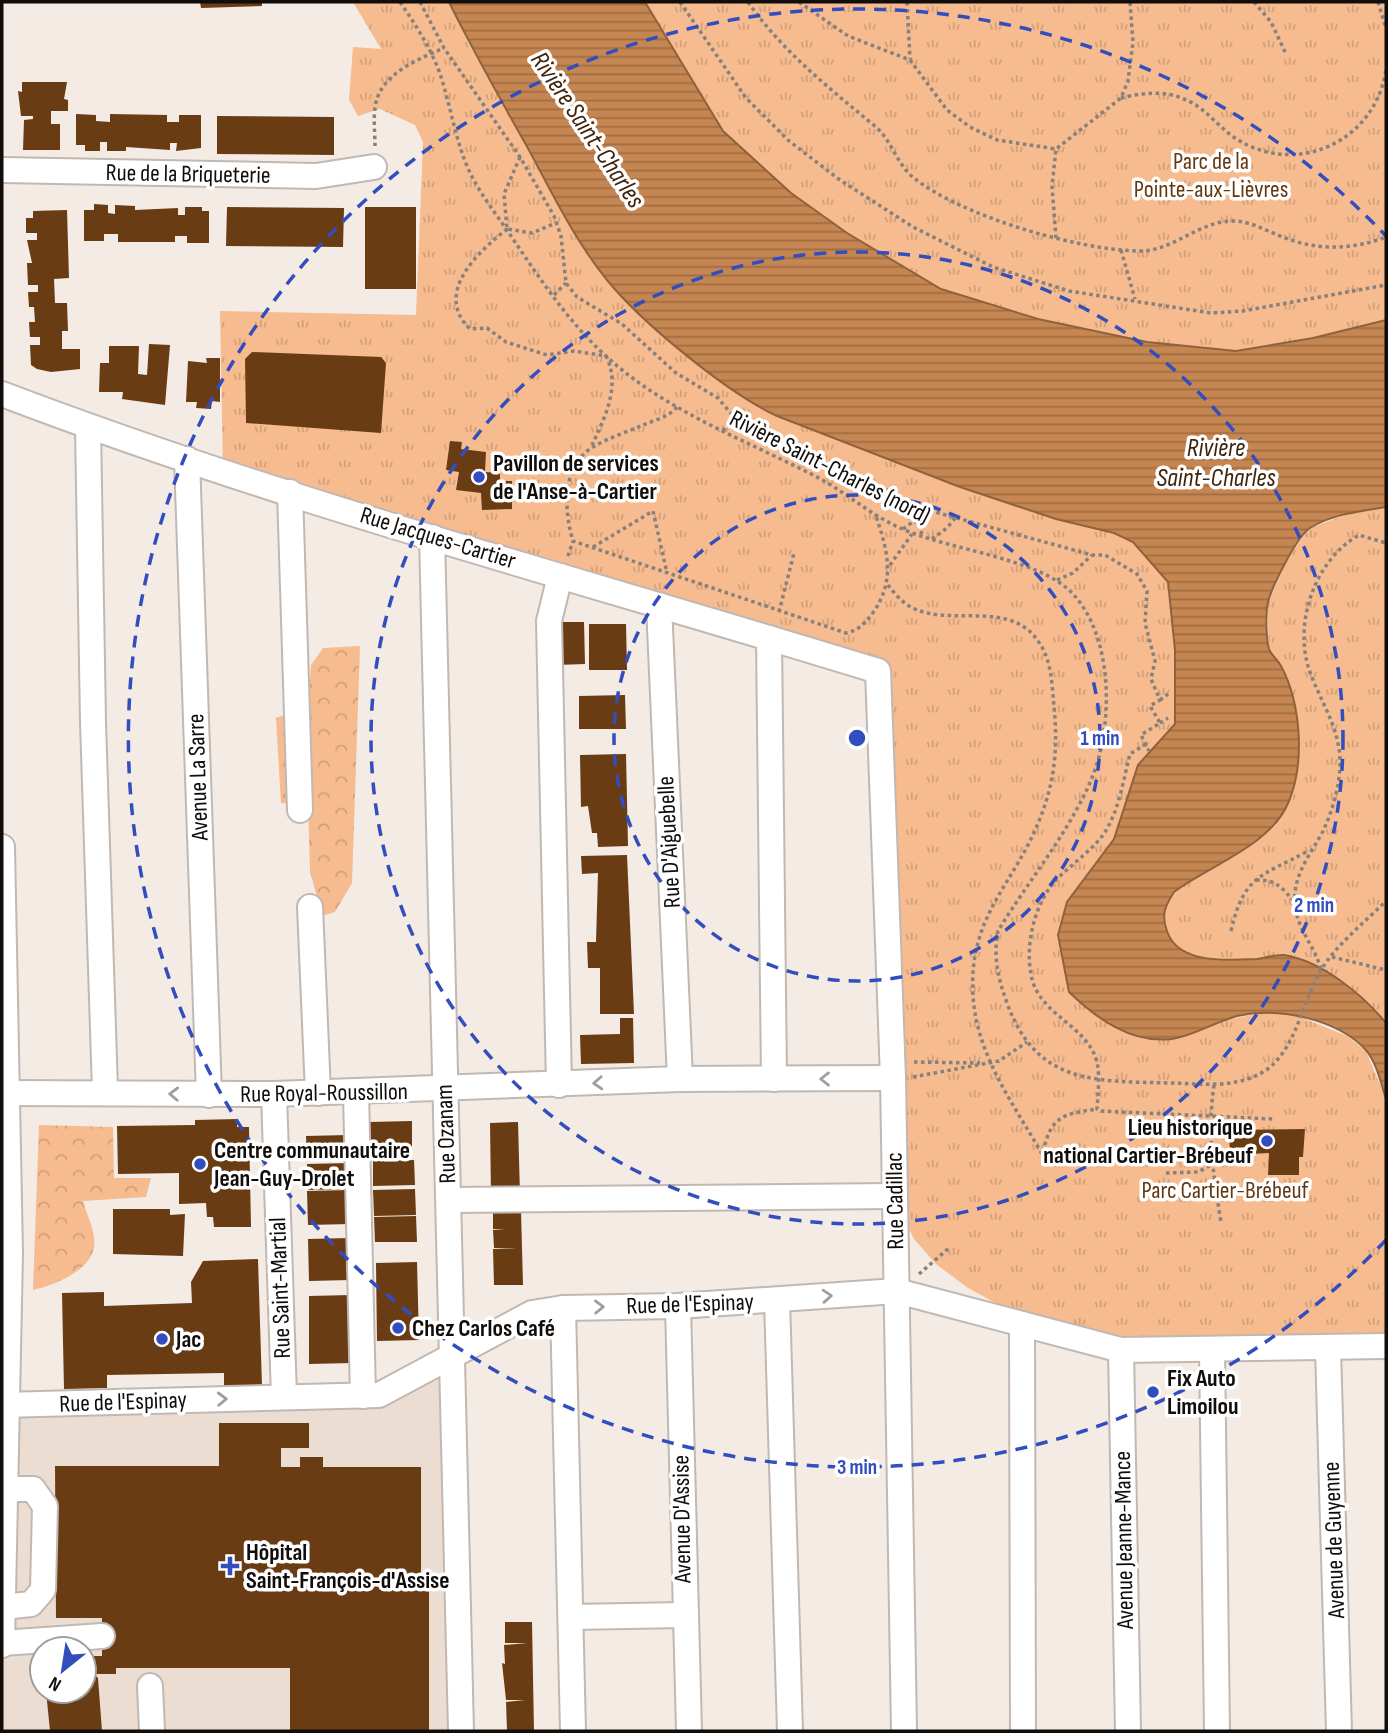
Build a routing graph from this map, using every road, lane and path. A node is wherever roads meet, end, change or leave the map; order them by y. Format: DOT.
graph roads {
  1 [pos="400,2"];
  2 [pos="421,2"];
  3 [pos="680,2"];
  4 [pos="748,2"];
  5 [pos="799,2"];
  6 [pos="907,2"];
  7 [pos="1130,2"];
  8 [pos="1254,2"];
  9 [pos="1378,2"];
  10 [pos="1386,28"];
  11 [pos="444,48"];
  12 [pos="431,53"];
  13 [pos="1286,54"];
  14 [pos="910,60"];
  15 [pos="1386,70"];
  16 [pos="1121,98"];
  17 [pos="1056,149"];
  18 [pos="520,157"];
  19 [pos="374,167"];
  20 [pos="2,170"];
  21 [pos="557,223"];
  22 [pos="507,229"];
  23 [pos="1386,237"];
  24 [pos="1056,238"];
  25 [pos="1121,250"];
  26 [pos="566,283"];
  27 [pos="1386,285"];
  28 [pos="554,295"];
  29 [pos="1135,299"];
  30 [pos="606,356"];
  31 [pos="2,394"];
  32 [pos="677,407"];
  33 [pos="732,418"];
  34 [pos="88,427"];
  35 [pos="722,431"];
  36 [pos="592,447"];
  37 [pos="187,459"];
  38 [pos="290,492"];
  39 [pos="875,514"];
  40 [pos="956,517"];
  41 [pos="903,529"];
  42 [pos="912,534"];
  43 [pos="921,536"];
  44 [pos="432,537"];
  45 [pos="931,539"];
  46 [pos="1386,543"];
  47 [pos="592,548"];
  48 [pos="794,553"];
  49 [pos="1091,555"];
  50 [pos="889,566"];
  51 [pos="667,573"];
  52 [pos="560,576"];
  53 [pos="1056,580"];
  54 [pos="888,585"];
  55 [pos="659,605"];
  56 [pos="779,612"];
  57 [pos="769,638"];
  58 [pos="878,671"];
  59 [pos="1168,694"];
  60 [pos="1160,700"];
  61 [pos="1168,718"];
  62 [pos="1160,723"];
  63 [pos="1146,744"];
  64 [pos="1149,751"];
  65 [pos="300,810"];
  66 [pos="2,847"];
  67 [pos="1310,850"];
  68 [pos="1254,880"];
  69 [pos="1386,901"];
  70 [pos="1295,903"];
  71 [pos="310,907"];
  72 [pos="1231,931"];
  73 [pos="1332,957"];
  74 [pos="1321,970"];
  75 [pos="1386,971"];
  76 [pos="1027,1042"];
  77 [pos="989,1063"];
  78 [pos="893,1070"];
  79 [pos="680,1079"];
  80 [pos="774,1079"];
  81 [pos="1098,1081"];
  82 [pos="559,1085"];
  83 [pos="1214,1085"];
  84 [pos="445,1090"];
  85 [pos="105,1091"];
  86 [pos="5,1093"];
  87 [pos="318,1093"];
  88 [pos="356,1093"];
  89 [pos="274,1094"];
  90 [pos="209,1095"];
  91 [pos="1097,1109"];
  92 [pos="1209,1118"];
  93 [pos="1273,1119"];
  94 [pos="1211,1165"];
  95 [pos="1166,1172"];
  96 [pos="893,1196"];
  97 [pos="449,1200"];
  98 [pos="1221,1222"];
  99 [pos="949,1248"];
  100 [pos="897,1292"];
  101 [pos="777,1300"];
  102 [pos="678,1306"];
  103 [pos="564,1308"];
  104 [pos="1022,1324"];
  105 [pos="1386,1346"];
  106 [pos="1328,1348"];
  107 [pos="1121,1350"];
  108 [pos="1212,1350"];
  109 [pos="450,1359"];
  110 [pos="363,1396"];
  111 [pos="284,1397"];
  112 [pos="4,1405"];
  113 [pos="6,1489"];
  114 [pos="3,1607"];
  115 [pos="684,1615"];
  116 [pos="571,1617"];
  117 [pos="102,1636"];
  118 [pos="2,1644"];
  119 [pos="150,1686"];
  120 [pos="152,1731"];
  121 [pos="461,1731"];
  122 [pos="573,1731"];
  123 [pos="689,1731"];
  124 [pos="790,1731"];
  125 [pos="904,1731"];
  126 [pos="1023,1731"];
  127 [pos="1128,1731"];
  128 [pos="1217,1731"];
  129 [pos="1339,1731"];
  1 -- 12 [label="path, Rivière Saint-Charles (nord)"];
  2 -- 11 [label="path"];
  3 -- 29 [label="path"];
  4 -- 24 [label="path"];
  5 -- 14 [label="path"];
  6 -- 14 [label="path"];
  7 -- 16 [label="path"];
  8 -- 13 [label="path"];
  9 -- 10 [label="path"];
  11 -- 12 [label="path"];
  11 -- 18 [label="path"];
  12 -- 19 [label="path"];
  12 -- 22 [label="path, Rivière Saint-Charles (nord)"];
  14 -- 17 [label="path"];
  15 -- 16 [label="path"];
  16 -- 17 [label="path"];
  17 -- 24 [label="path"];
  18 -- 21 [label="path"];
  18 -- 22 [label="path"];
  19 -- 20 [label="street, Rue de la Briqueterie"];
  21 -- 22 [label="path"];
  21 -- 26 [label="path"];
  22 -- 28 [label="path, Rivière Saint-Charles (nord)"];
  22 -- 30 [label="path"];
  23 -- 25 [label="path"];
  24 -- 25 [label="path"];
  25 -- 29 [label="path"];
  26 -- 28 [label="path"];
  26 -- 33 [label="path"];
  27 -- 29 [label="path"];
  28 -- 30 [label="path, Rivière Saint-Charles (nord)"];
  30 -- 32 [label="path, Rivière Saint-Charles (nord)"];
  30 -- 36 [label="path"];
  31 -- 34 [label="street, Rue Jacques-Cartier"];
  32 -- 35 [label="path, Rivière Saint-Charles (nord)"];
  32 -- 36 [label="path"];
  33 -- 35 [label="path"];
  33 -- 40 [label="path"];
  34 -- 37 [label="street, Rue Jacques-Cartier"];
  34 -- 85 [label="street"];
  35 -- 39 [label="path, Rivière Saint-Charles (nord)"];
  36 -- 47 [label="path"];
  37 -- 38 [label="street, Rue Jacques-Cartier"];
  37 -- 90 [label="street, Avenue La Sarre"];
  38 -- 44 [label="street, Rue Jacques-Cartier"];
  38 -- 65 [label="street"];
  39 -- 41 [label="path, Rivière Saint-Charles (nord)"];
  39 -- 50 [label="path"];
  40 -- 45 [label="path"];
  40 -- 49 [label="path"];
  41 -- 42 [label="path, Rivière Saint-Charles (nord)"];
  41 -- 43 [label="path"];
  42 -- 43 [label="path, Rivière Saint-Charles (nord)"];
  42 -- 50 [label="path"];
  43 -- 45 [label="path, Rivière Saint-Charles (nord)"];
  44 -- 52 [label="street, Rue Jacques-Cartier"];
  44 -- 84 [label="street, Rue Ozanam"];
  45 -- 53 [label="path, Rivière Saint-Charles (nord)"];
  46 -- 67 [label="path"];
  47 -- 51 [label="path"];
  47 -- 51 [label="path"];
  48 -- 56 [label="path"];
  49 -- 53 [label="path"];
  49 -- 60 [label="path"];
  50 -- 54 [label="path"];
  51 -- 56 [label="path"];
  52 -- 55 [label="street, Rue Jacques-Cartier"];
  52 -- 82 [label="street"];
  53 -- 76 [label="path, Rivière Saint-Charles (nord)"];
  54 -- 56 [label="path"];
  54 -- 77 [label="path"];
  55 -- 57 [label="street, Rue Jacques-Cartier"];
  55 -- 79 [label="street, Rue D'Aiguebelle"];
  57 -- 58 [label="street, Rue Jacques-Cartier"];
  57 -- 80 [label="street"];
  58 -- 78 [label="street, Rue Cadillac"];
  59 -- 60 [label="path"];
  60 -- 62 [label="path"];
  61 -- 62 [label="path"];
  62 -- 63 [label="path"];
  63 -- 64 [label="path"];
  63 -- 81 [label="path"];
  66 -- 86 [label="street"];
  67 -- 68 [label="path"];
  67 -- 70 [label="path"];
  68 -- 70 [label="path"];
  68 -- 72 [label="path"];
  69 -- 73 [label="path"];
  70 -- 74 [label="path"];
  71 -- 87 [label="street"];
  73 -- 74 [label="path"];
  73 -- 75 [label="path"];
  74 -- 83 [label="path, Rivière Saint-Charles (nord)"];
  76 -- 77 [label="path"];
  76 -- 81 [label="path, Rivière Saint-Charles (nord)"];
  77 -- 78 [label="path"];
  77 -- 78 [label="path"];
  77 -- 91 [label="path"];
  78 -- 80 [label="street, Rue Royal-Roussillon, one-way"];
  78 -- 96 [label="street, Rue Cadillac"];
  79 -- 80 [label="street, Rue Royal-Roussillon"];
  79 -- 82 [label="street, Rue Royal-Roussillon, one-way"];
  81 -- 83 [label="path, Rivière Saint-Charles (nord)"];
  81 -- 91 [label="path"];
  82 -- 84 [label="street, Rue Royal-Roussillon"];
  83 -- 92 [label="path"];
  84 -- 88 [label="street, Rue Royal-Roussillon"];
  84 -- 97 [label="street, Rue Ozanam"];
  85 -- 86 [label="street, Rue Royal-Roussillon"];
  90 -- 85 [label="street, Rue Royal-Roussillon, one-way"];
  86 -- 112 [label="street"];
  87 -- 88 [label="street, Rue Royal-Roussillon"];
  87 -- 89 [label="street, Rue Royal-Roussillon"];
  88 -- 110 [label="street"];
  89 -- 90 [label="street, Rue Royal-Roussillon"];
  89 -- 111 [label="street, Rue Saint-Martial"];
  91 -- 92 [label="path"];
  92 -- 93 [label="path"];
  92 -- 94 [label="path"];
  94 -- 95 [label="path"];
  94 -- 98 [label="path"];
  96 -- 97 [label="street"];
  96 -- 100 [label="street, Rue Cadillac"];
  97 -- 109 [label="street, Rue Ozanam"];
  99 -- 100 [label="path"];
  101 -- 100 [label="street, Rue de l'Espinay, one-way"];
  100 -- 104 [label="street, Rue de l'Espinay"];
  100 -- 125 [label="street, Rue Cadillac"];
  101 -- 102 [label="street, Rue de l'Espinay"];
  101 -- 124 [label="street"];
  103 -- 102 [label="street, Rue de l'Espinay, one-way"];
  102 -- 115 [label="street, Avenue D'Assise"];
  103 -- 109 [label="street, Rue de l'Espinay"];
  103 -- 116 [label="street"];
  104 -- 107 [label="street, Rue de l'Espinay"];
  104 -- 126 [label="street"];
  105 -- 106 [label="street, Rue de l'Espinay"];
  106 -- 108 [label="street, Rue de l'Espinay"];
  106 -- 129 [label="street, Avenue de Guyenne"];
  107 -- 108 [label="street, Rue de l'Espinay"];
  107 -- 127 [label="street, Avenue Jeanne-Mance"];
  108 -- 128 [label="street"];
  109 -- 110 [label="street, Rue de l'Espinay"];
  109 -- 121 [label="street, Rue Ozanam"];
  110 -- 111 [label="street, Rue de l'Espinay"];
  112 -- 111 [label="street, Rue de l'Espinay, one-way"];
  112 -- 113 [label="street"];
  113 -- 114 [label="street"];
  113 -- 114 [label="street"];
  114 -- 118 [label="street"];
  115 -- 116 [label="street"];
  115 -- 123 [label="street, Avenue D'Assise"];
  116 -- 122 [label="street"];
  117 -- 118 [label="street"];
  119 -- 120 [label="street"];
}
